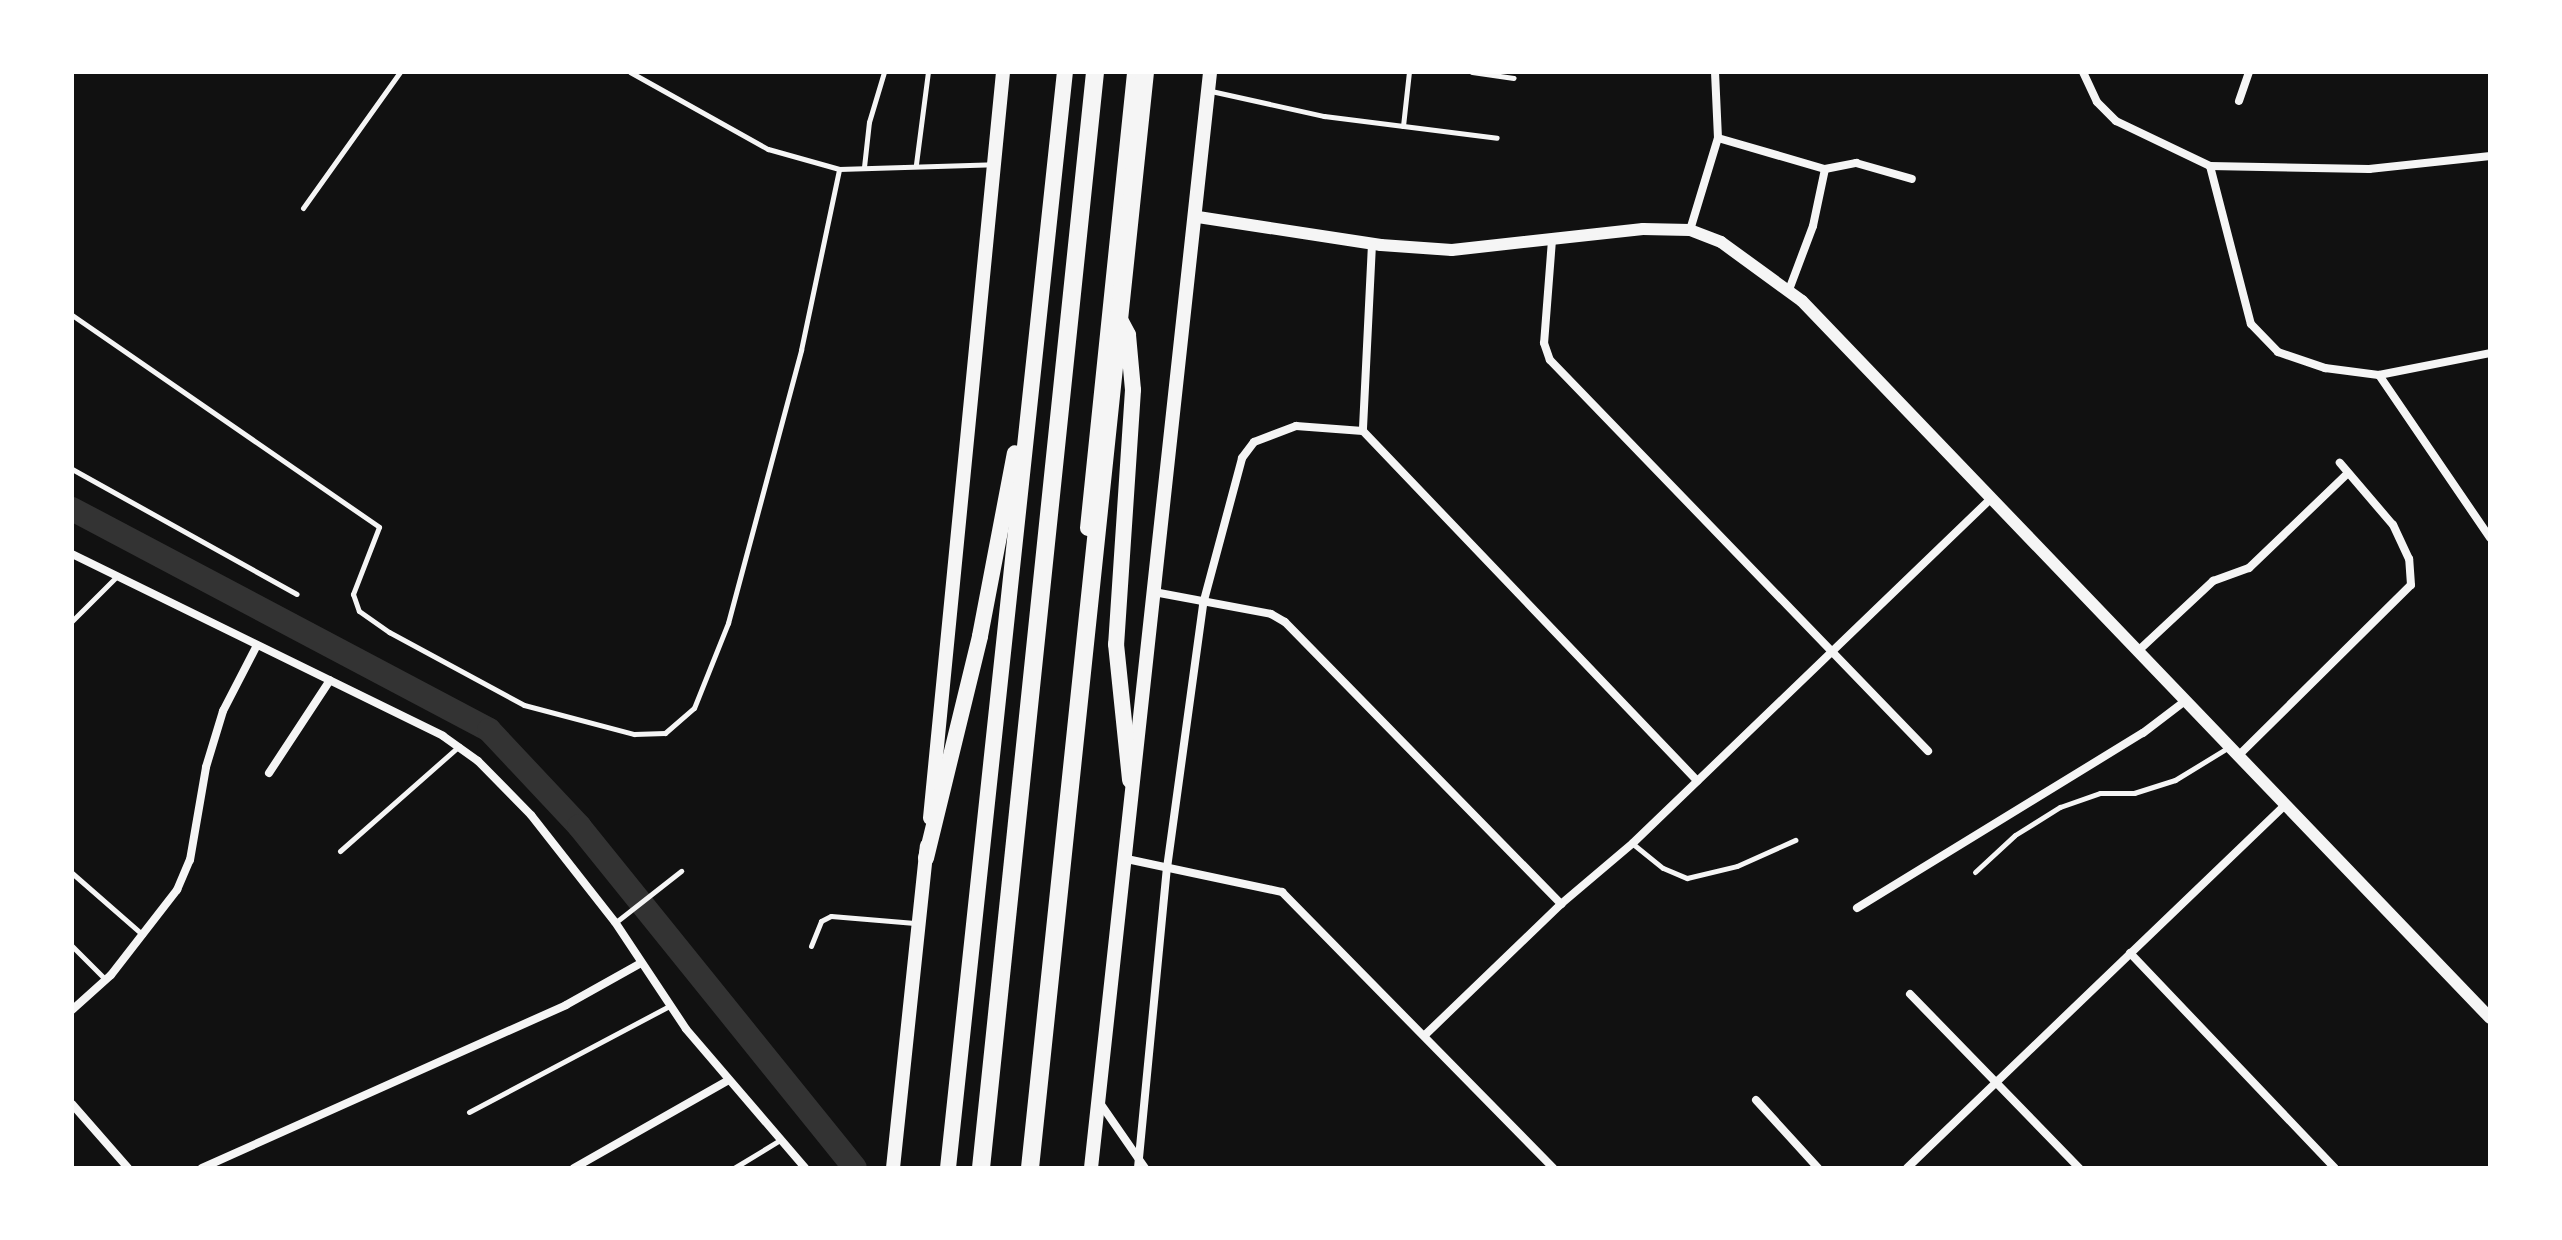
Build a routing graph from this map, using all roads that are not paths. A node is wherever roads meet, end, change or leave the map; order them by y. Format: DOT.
graph roads {
  1 [pos="400,72"];
  2 [pos="630,72"];
  3 [pos="884,72"];
  4 [pos="928,72"];
  5 [pos="1003,72"];
  6 [pos="1065,72"];
  7 [pos="1095,72"];
  8 [pos="1135,72"];
  9 [pos="1145,72"];
  10 [pos="1210,72"];
  11 [pos="1409,72"];
  12 [pos="1472,72"];
  13 [pos="1715,72"];
  14 [pos="2083,72"];
  15 [pos="2249,72"];
  16 [pos="1514,78"];
  17 [pos="1209,90"];
  18 [pos="2239,101"];
  19 [pos="1403,126"];
  20 [pos="1497,138"];
  21 [pos="1718,138"];
  22 [pos="2490,156"];
  23 [pos="916,164"];
  24 [pos="995,164"];
  25 [pos="2210,166"];
  26 [pos="864,167"];
  27 [pos="839,169"];
  28 [pos="1825,169"];
  29 [pos="1912,179"];
  30 [pos="303,208"];
  31 [pos="1198,217"];
  32 [pos="1690,230"];
  33 [pos="1552,240"];
  34 [pos="1372,244"];
  35 [pos="1789,290"];
  36 [pos="1111,305"];
  37 [pos="72,315"];
  38 [pos="1039,317"];
  39 [pos="2490,353"];
  40 [pos="2379,375"];
  41 [pos="1363,431"];
  42 [pos="2340,463"];
  43 [pos="72,469"];
  44 [pos="2348,473"];
  45 [pos="1991,498"];
  46 [pos="2489,535"];
  47 [pos="72,554"];
  48 [pos="117,576"];
  49 [pos="1154,592"];
  50 [pos="297,594"];
  51 [pos="1203,604"];
  52 [pos="72,621"];
  53 [pos="257,645"];
  54 [pos="1833,651"];
  55 [pos="2138,651"];
  56 [pos="330,680"];
  57 [pos="2185,701"];
  58 [pos="459,746"];
  59 [pos="1928,751"];
  60 [pos="2234,751"];
  61 [pos="269,773"];
  62 [pos="1130,780"];
  63 [pos="1697,781"];
  64 [pos="2285,805"];
  65 [pos="1795,840"];
  66 [pos="1633,843"];
  67 [pos="340,851"];
  68 [pos="926,858"];
  69 [pos="1122,858"];
  70 [pos="1167,868"];
  71 [pos="681,871"];
  72 [pos="1975,872"];
  73 [pos="72,873"];
  74 [pos="1561,904"];
  75 [pos="1857,908"];
  76 [pos="615,922"];
  77 [pos="920,923"];
  78 [pos="143,936"];
  79 [pos="72,946"];
  80 [pos="811,946"];
  81 [pos="2130,953"];
  82 [pos="641,963"];
  83 [pos="105,980"];
  84 [pos="1910,994"];
  85 [pos="670,1005"];
  86 [pos="72,1010"];
  87 [pos="2490,1018"];
  88 [pos="1425,1035"];
  89 [pos="1996,1080"];
  90 [pos="727,1081"];
  91 [pos="1097,1099"];
  92 [pos="1756,1100"];
  93 [pos="72,1104"];
  94 [pos="469,1112"];
  95 [pos="780,1140"];
  96 [pos="893,1164"];
  97 [pos="1141,1165"];
  98 [pos="128,1168"];
  99 [pos="202,1168"];
  100 [pos="574,1168"];
  101 [pos="734,1168"];
  102 [pos="805,1168"];
  103 [pos="948,1168"];
  104 [pos="981,1168"];
  105 [pos="1023,1168"];
  106 [pos="1030,1168"];
  107 [pos="1091,1168"];
  108 [pos="1553,1168"];
  109 [pos="1818,1168"];
  110 [pos="1907,1168"];
  111 [pos="2079,1168"];
  112 [pos="2335,1168"];
  1 -- 30 [label="lane"];
  2 -- 27 [label="lane"];
  3 -- 26 [label="lane"];
  4 -- 23 [label="lane"];
  5 -- 24 [label="main road"];
  6 -- 38 [label="highway"];
  7 -- 104 [label="highway"];
  8 -- 36 [label="highway"];
  9 -- 106 [label="highway"];
  10 -- 17 [label="main road"];
  11 -- 19 [label="lane"];
  12 -- 16 [label="lane"];
  13 -- 21 [label="street"];
  14 -- 25 [label="street"];
  15 -- 18 [label="street"];
  17 -- 19 [label="lane"];
  17 -- 31 [label="main road"];
  19 -- 20 [label="lane"];
  21 -- 28 [label="street"];
  21 -- 32 [label="street"];
  22 -- 25 [label="street"];
  23 -- 24 [label="lane"];
  23 -- 26 [label="lane"];
  24 -- 68 [label="main road"];
  25 -- 40 [label="street"];
  26 -- 27 [label="lane"];
  27 -- 37 [label="lane"];
  28 -- 29 [label="street"];
  28 -- 35 [label="street"];
  31 -- 34 [label="street"];
  31 -- 49 [label="main road"];
  32 -- 33 [label="street"];
  32 -- 35 [label="street"];
  33 -- 34 [label="street"];
  33 -- 54 [label="street"];
  34 -- 41 [label="street"];
  35 -- 45 [label="street"];
  36 -- 62 [label="highway"];
  36 -- 105 [label="highway"];
  38 -- 68 [label="highway"];
  38 -- 103 [label="highway"];
  39 -- 40 [label="street"];
  40 -- 46 [label="street"];
  41 -- 51 [label="street"];
  41 -- 63 [label="street"];
  42 -- 44 [label="street"];
  43 -- 50 [label="lane"];
  44 -- 55 [label="street"];
  44 -- 60 [label="street"];
  45 -- 54 [label="street"];
  45 -- 55 [label="street"];
  47 -- 48 [label="street"];
  48 -- 52 [label="lane"];
  48 -- 53 [label="street"];
  49 -- 51 [label="street"];
  49 -- 62 [label="main road"];
  51 -- 70 [label="street"];
  51 -- 74 [label="street"];
  53 -- 56 [label="street"];
  53 -- 78 [label="street"];
  54 -- 59 [label="street"];
  54 -- 63 [label="street"];
  55 -- 57 [label="street"];
  56 -- 58 [label="street"];
  56 -- 61 [label="street"];
  57 -- 60 [label="street"];
  57 -- 75 [label="street"];
  58 -- 67 [label="lane"];
  58 -- 76 [label="street"];
  60 -- 64 [label="street"];
  60 -- 72 [label="lane"];
  62 -- 69 [label="main road"];
  63 -- 66 [label="street"];
  64 -- 81 [label="street"];
  64 -- 87 [label="street"];
  65 -- 66 [label="lane"];
  66 -- 74 [label="street"];
  68 -- 77 [label="main road"];
  69 -- 70 [label="street"];
  69 -- 91 [label="main road"];
  70 -- 88 [label="street"];
  70 -- 97 [label="street"];
  71 -- 76 [label="lane"];
  73 -- 78 [label="lane"];
  74 -- 88 [label="street"];
  76 -- 82 [label="street"];
  77 -- 80 [label="lane"];
  77 -- 96 [label="main road"];
  78 -- 83 [label="street"];
  79 -- 83 [label="lane"];
  81 -- 89 [label="street"];
  81 -- 112 [label="street"];
  82 -- 85 [label="street"];
  82 -- 99 [label="street"];
  83 -- 86 [label="street"];
  84 -- 89 [label="street"];
  85 -- 90 [label="street"];
  85 -- 94 [label="lane"];
  88 -- 108 [label="street"];
  89 -- 110 [label="street"];
  89 -- 111 [label="street"];
  90 -- 95 [label="street"];
  90 -- 100 [label="street"];
  91 -- 97 [label="street"];
  91 -- 107 [label="main road"];
  92 -- 109 [label="street"];
  93 -- 98 [label="street"];
  95 -- 101 [label="lane"];
  95 -- 102 [label="street"];
}
